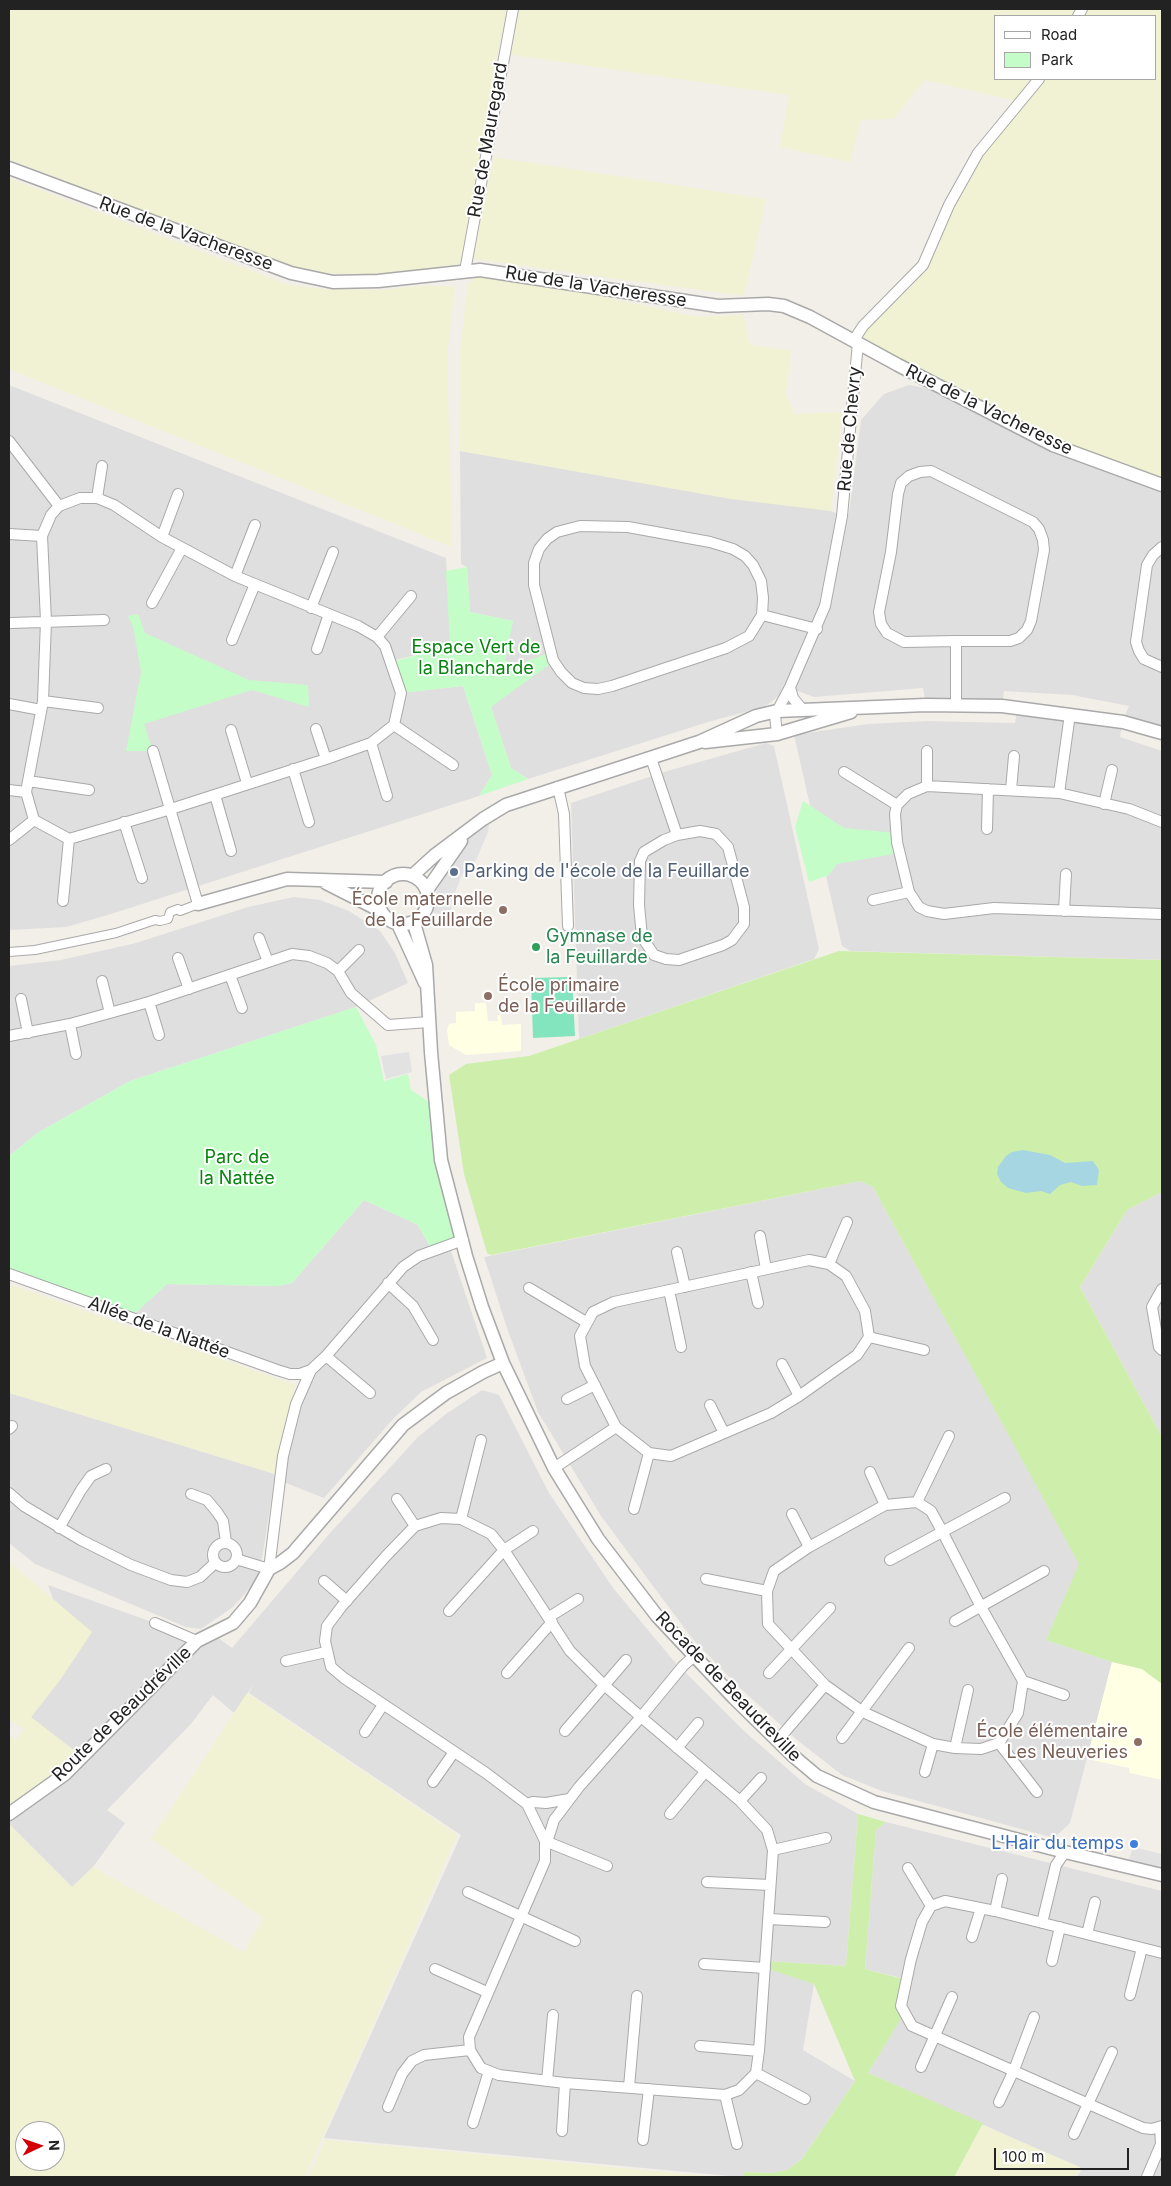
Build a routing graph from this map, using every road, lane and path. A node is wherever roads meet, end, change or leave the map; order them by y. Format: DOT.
graph roads {
  1 [pos="513,9"];
  2 [pos="1037,80"];
  3 [pos="9,168"];
  4 [pos="465,271"];
  5 [pos="856,342"];
  6 [pos="9,441"];
  7 [pos="102,466"];
  8 [pos="1162,485"];
  9 [pos="178,494"];
  10 [pos="97,498"];
  11 [pos="59,506"];
  12 [pos="255,524"];
  13 [pos="9,534"];
  14 [pos="42,536"];
  15 [pos="162,537"];
  16 [pos="1162,547"];
  17 [pos="182,548"];
  18 [pos="333,552"];
  19 [pos="235,576"];
  20 [pos="255,584"];
  21 [pos="411,596"];
  22 [pos="152,603"];
  23 [pos="312,608"];
  24 [pos="329,614"];
  25 [pos="762,615"];
  26 [pos="104,620"];
  27 [pos="46,621"];
  28 [pos="11,623"];
  29 [pos="816,629"];
  30 [pos="377,636"];
  31 [pos="232,640"];
  32 [pos="956,641"];
  33 [pos="317,648"];
  34 [pos="1162,667"];
  35 [pos="790,688"];
  36 [pos="9,704"];
  37 [pos="42,705"];
  38 [pos="956,706"];
  39 [pos="98,708"];
  40 [pos="861,708"];
  41 [pos="802,709"];
  42 [pos="777,711"];
  43 [pos="1070,714"];
  44 [pos="394,725"];
  45 [pos="316,729"];
  46 [pos="231,730"];
  47 [pos="1162,733"];
  48 [pos="776,734"];
  49 [pos="699,742"];
  50 [pos="371,743"];
  51 [pos="153,751"];
  52 [pos="927,751"];
  53 [pos="1014,756"];
  54 [pos="650,758"];
  55 [pos="326,759"];
  56 [pos="453,765"];
  57 [pos="293,769"];
  58 [pos="1112,770"];
  59 [pos="844,772"];
  60 [pos="28,781"];
  61 [pos="247,783"];
  62 [pos="927,786"];
  63 [pos="558,787"];
  64 [pos="988,788"];
  65 [pos="9,790"];
  66 [pos="89,790"];
  67 [pos="1011,790"];
  68 [pos="26,792"];
  69 [pos="1059,793"];
  70 [pos="215,795"];
  71 [pos="387,796"];
  72 [pos="1104,804"];
  73 [pos="896,805"];
  74 [pos="170,809"];
  75 [pos="34,820"];
  76 [pos="124,822"];
  77 [pos="309,822"];
  78 [pos="1162,822"];
  79 [pos="470,828"];
  80 [pos="987,829"];
  81 [pos="677,835"];
  82 [pos="69,839"];
  83 [pos="9,840"];
  84 [pos="231,851"];
  85 [pos="1066,874"];
  86 [pos="412,876"];
  87 [pos="142,878"];
  88 [pos="322,881"];
  89 [pos="386,882"];
  90 [pos="427,890"];
  91 [pos="909,892"];
  92 [pos="873,900"];
  93 [pos="63,901"];
  94 [pos="198,904"];
  95 [pos="381,911"];
  96 [pos="1064,911"];
  97 [pos="1162,914"];
  98 [pos="414,923"];
  99 [pos="398,924"];
  100 [pos="568,926"];
  101 [pos="260,938"];
  102 [pos="359,950"];
  103 [pos="9,952"];
  104 [pos="178,958"];
  105 [pos="268,962"];
  106 [pos="338,971"];
  107 [pos="230,975"];
  108 [pos="102,981"];
  109 [pos="426,985"];
  110 [pos="189,988"];
  111 [pos="21,999"];
  112 [pos="149,1002"];
  113 [pos="242,1008"];
  114 [pos="110,1013"];
  115 [pos="429,1022"];
  116 [pos="70,1024"];
  117 [pos="28,1032"];
  118 [pos="159,1035"];
  119 [pos="9,1036"];
  120 [pos="76,1054"];
  121 [pos="847,1222"];
  122 [pos="760,1236"];
  123 [pos="463,1240"];
  124 [pos="677,1252"];
  125 [pos="829,1264"];
  126 [pos="766,1269"];
  127 [pos="751,1272"];
  128 [pos="9,1274"];
  129 [pos="388,1283"];
  130 [pos="685,1286"];
  131 [pos="529,1288"];
  132 [pos="1162,1289"];
  133 [pos="669,1290"];
  134 [pos="758,1303"];
  135 [pos="586,1322"];
  136 [pos="869,1337"];
  137 [pos="433,1340"];
  138 [pos="681,1348"];
  139 [pos="924,1350"];
  140 [pos="1162,1350"];
  141 [pos="326,1356"];
  142 [pos="503,1364"];
  143 [pos="782,1364"];
  144 [pos="311,1370"];
  145 [pos="595,1385"];
  146 [pos="370,1393"];
  147 [pos="799,1396"];
  148 [pos="567,1399"];
  149 [pos="710,1405"];
  150 [pos="616,1427"];
  151 [pos="724,1433"];
  152 [pos="949,1436"];
  153 [pos="481,1440"];
  154 [pos="649,1453"];
  155 [pos="554,1468"];
  156 [pos="106,1469"];
  157 [pos="870,1472"];
  158 [pos="9,1493"];
  159 [pos="191,1494"];
  160 [pos="1005,1498"];
  161 [pos="397,1499"];
  162 [pos="918,1502"];
  163 [pos="884,1505"];
  164 [pos="634,1509"];
  165 [pos="792,1514"];
  166 [pos="461,1519"];
  167 [pos="415,1526"];
  168 [pos="59,1528"];
  169 [pos="533,1531"];
  170 [pos="942,1531"];
  171 [pos="226,1542"];
  172 [pos="809,1547"];
  173 [pos="504,1550"];
  174 [pos="236,1559"];
  175 [pos="890,1560"];
  176 [pos="215,1563"];
  177 [pos="269,1569"];
  178 [pos="1044,1572"];
  179 [pos="706,1579"];
  180 [pos="324,1581"];
  181 [pos="767,1591"];
  182 [pos="578,1599"];
  183 [pos="347,1601"];
  184 [pos="981,1607"];
  185 [pos="830,1608"];
  186 [pos="449,1611"];
  187 [pos="550,1620"];
  188 [pos="955,1621"];
  189 [pos="155,1623"];
  190 [pos="197,1641"];
  191 [pos="909,1648"];
  192 [pos="792,1650"];
  193 [pos="326,1652"];
  194 [pos="693,1657"];
  195 [pos="626,1660"];
  196 [pos="286,1661"];
  197 [pos="507,1672"];
  198 [pos="769,1673"];
  199 [pos="1023,1681"];
  200 [pos="603,1684"];
  201 [pos="826,1685"];
  202 [pos="968,1690"];
  203 [pos="1064,1695"];
  204 [pos="383,1705"];
  205 [pos="863,1712"];
  206 [pos="641,1717"];
  207 [pos="698,1723"];
  208 [pos="565,1731"];
  209 [pos="365,1732"];
  210 [pos="842,1738"];
  211 [pos="778,1740"];
  212 [pos="999,1743"];
  213 [pos="933,1744"];
  214 [pos="677,1748"];
  215 [pos="955,1748"];
  216 [pos="454,1752"];
  217 [pos="705,1772"];
  218 [pos="925,1772"];
  219 [pos="761,1778"];
  220 [pos="434,1782"];
  221 [pos="1037,1792"];
  222 [pos="569,1799"];
  223 [pos="740,1801"];
  224 [pos="527,1804"];
  225 [pos="9,1814"];
  226 [pos="670,1814"];
  227 [pos="826,1838"];
  228 [pos="545,1841"];
  229 [pos="773,1850"];
  230 [pos="1064,1852"];
  231 [pos="607,1866"];
  232 [pos="908,1868"];
  233 [pos="1162,1875"];
  234 [pos="1002,1879"];
  235 [pos="707,1882"];
  236 [pos="770,1885"];
  237 [pos="468,1892"];
  238 [pos="1095,1902"];
  239 [pos="931,1906"];
  240 [pos="981,1908"];
  241 [pos="995,1911"];
  242 [pos="520,1916"];
  243 [pos="769,1919"];
  244 [pos="825,1922"];
  245 [pos="1042,1923"];
  246 [pos="1060,1927"];
  247 [pos="1087,1934"];
  248 [pos="972,1938"];
  249 [pos="574,1941"];
  250 [pos="1142,1948"];
  251 [pos="1162,1953"];
  252 [pos="1052,1961"];
  253 [pos="704,1964"];
  254 [pos="765,1968"];
  255 [pos="435,1969"];
  256 [pos="488,1992"];
  257 [pos="1130,1995"];
  258 [pos="637,1996"];
  259 [pos="952,1997"];
  260 [pos="553,2015"];
  261 [pos="1034,2018"];
  262 [pos="935,2036"];
  263 [pos="700,2046"];
  264 [pos="470,2050"];
  265 [pos="760,2051"];
  266 [pos="1112,2052"];
  267 [pos="921,2067"];
  268 [pos="1014,2070"];
  269 [pos="488,2071"];
  270 [pos="756,2074"];
  271 [pos="547,2081"];
  272 [pos="565,2083"];
  273 [pos="629,2087"];
  274 [pos="649,2089"];
  275 [pos="725,2095"];
  276 [pos="805,2098"];
  277 [pos="999,2102"];
  278 [pos="1089,2104"];
  279 [pos="388,2107"];
  280 [pos="473,2123"];
  281 [pos="1161,2127"];
  282 [pos="562,2131"];
  283 [pos="1074,2134"];
  284 [pos="643,2140"];
  285 [pos="737,2144"];
  286 [pos="1147,2177"];
  1 -- 4 [label="street, Rue de Mauregard"];
  2 -- 5 [label="street"];
  3 -- 4 [label="street, Rue de la Vacheresse"];
  4 -- 5 [label="street, Rue de la Vacheresse"];
  5 -- 8 [label="street, Rue de la Vacheresse"];
  5 -- 29 [label="street, Rue de Chevry"];
  6 -- 11 [label="street"];
  7 -- 10 [label="street"];
  9 -- 15 [label="street"];
  10 -- 11 [label="street"];
  10 -- 15 [label="street"];
  11 -- 14 [label="street"];
  12 -- 19 [label="street"];
  13 -- 14 [label="street"];
  14 -- 27 [label="street"];
  15 -- 17 [label="street"];
  16 -- 34 [label="street"];
  17 -- 19 [label="street"];
  17 -- 22 [label="street"];
  18 -- 23 [label="street"];
  19 -- 20 [label="street"];
  20 -- 23 [label="street"];
  20 -- 31 [label="street"];
  21 -- 30 [label="street"];
  23 -- 24 [label="street"];
  24 -- 30 [label="street"];
  24 -- 33 [label="street"];
  25 -- 25 [label="street"];
  25 -- 29 [label="street"];
  26 -- 27 [label="street"];
  27 -- 28 [label="street"];
  27 -- 37 [label="street"];
  29 -- 35 [label="street, Rue de Chevry"];
  30 -- 44 [label="street"];
  32 -- 32 [label="street"];
  32 -- 38 [label="street"];
  35 -- 41 [label="street"];
  35 -- 42 [label="street, Rue de Chevry"];
  36 -- 37 [label="street"];
  37 -- 39 [label="street"];
  37 -- 60 [label="street"];
  38 -- 40 [label="street"];
  38 -- 43 [label="street"];
  40 -- 41 [label="street"];
  40 -- 48 [label="street"];
  41 -- 42 [label="street"];
  42 -- 48 [label="street"];
  42 -- 49 [label="street"];
  43 -- 47 [label="street"];
  43 -- 69 [label="street"];
  44 -- 50 [label="street"];
  44 -- 56 [label="street"];
  45 -- 55 [label="street"];
  46 -- 61 [label="street"];
  48 -- 49 [label="street"];
  49 -- 54 [label="street"];
  50 -- 55 [label="street"];
  50 -- 71 [label="street"];
  51 -- 74 [label="street"];
  52 -- 62 [label="street"];
  53 -- 67 [label="street"];
  54 -- 63 [label="street"];
  54 -- 81 [label="street"];
  55 -- 57 [label="street"];
  57 -- 61 [label="street"];
  57 -- 77 [label="street"];
  58 -- 72 [label="street"];
  59 -- 73 [label="street"];
  60 -- 66 [label="street"];
  60 -- 68 [label="street"];
  61 -- 70 [label="street"];
  62 -- 64 [label="street"];
  62 -- 73 [label="street"];
  63 -- 79 [label="street"];
  63 -- 100 [label="street"];
  64 -- 67 [label="street"];
  64 -- 80 [label="street"];
  65 -- 68 [label="street"];
  67 -- 69 [label="street"];
  68 -- 75 [label="street"];
  69 -- 72 [label="street"];
  70 -- 74 [label="street"];
  70 -- 84 [label="street"];
  72 -- 78 [label="street"];
  73 -- 91 [label="street"];
  74 -- 76 [label="street"];
  74 -- 94 [label="street"];
  75 -- 82 [label="street"];
  75 -- 83 [label="street"];
  76 -- 82 [label="street"];
  76 -- 87 [label="street"];
  79 -- 86 [label="street"];
  79 -- 90 [label="street"];
  81 -- 81 [label="street"];
  82 -- 93 [label="street"];
  85 -- 96 [label="street"];
  86 -- 89 [label="street"];
  86 -- 90 [label="street"];
  88 -- 89 [label="street"];
  88 -- 94 [label="street"];
  88 -- 95 [label="street"];
  89 -- 95 [label="street"];
  90 -- 98 [label="street"];
  91 -- 92 [label="street"];
  91 -- 96 [label="street"];
  94 -- 103 [label="street"];
  95 -- 99 [label="street"];
  96 -- 97 [label="street"];
  98 -- 99 [label="street"];
  98 -- 109 [label="street, Rocade de Beaudreville"];
  99 -- 109 [label="street, Rocade de Beaudreville"];
  101 -- 105 [label="street"];
  102 -- 106 [label="street"];
  104 -- 110 [label="street"];
  105 -- 106 [label="street"];
  105 -- 107 [label="street"];
  106 -- 115 [label="street"];
  107 -- 110 [label="street"];
  107 -- 113 [label="street"];
  108 -- 114 [label="street"];
  109 -- 115 [label="street, Rocade de Beaudreville"];
  110 -- 112 [label="street"];
  111 -- 117 [label="street"];
  112 -- 114 [label="street"];
  112 -- 118 [label="street"];
  114 -- 116 [label="street"];
  115 -- 123 [label="street, Rocade de Beaudreville"];
  116 -- 117 [label="street"];
  116 -- 120 [label="street"];
  117 -- 119 [label="street"];
  121 -- 125 [label="street"];
  122 -- 126 [label="street"];
  123 -- 129 [label="street"];
  123 -- 142 [label="street, Rocade de Beaudreville"];
  124 -- 130 [label="street"];
  125 -- 126 [label="street"];
  125 -- 136 [label="street"];
  126 -- 127 [label="street"];
  127 -- 130 [label="street"];
  127 -- 134 [label="street"];
  128 -- 144 [label="street, Allée de la Nattée"];
  129 -- 137 [label="street"];
  129 -- 141 [label="street"];
  130 -- 133 [label="street"];
  131 -- 135 [label="street"];
  132 -- 140 [label="street"];
  133 -- 135 [label="street"];
  133 -- 138 [label="street"];
  135 -- 145 [label="street"];
  136 -- 139 [label="street"];
  136 -- 147 [label="street"];
  141 -- 144 [label="street"];
  141 -- 146 [label="street"];
  142 -- 155 [label="street, Rocade de Beaudreville"];
  142 -- 177 [label="street"];
  143 -- 147 [label="street"];
  144 -- 177 [label="street"];
  145 -- 148 [label="street"];
  145 -- 150 [label="street"];
  147 -- 151 [label="street"];
  149 -- 151 [label="street"];
  150 -- 154 [label="street"];
  150 -- 155 [label="street"];
  151 -- 154 [label="street"];
  152 -- 162 [label="street"];
  153 -- 166 [label="street"];
  154 -- 164 [label="street"];
  155 -- 194 [label="street, Rocade de Beaudreville"];
  156 -- 168 [label="street"];
  157 -- 163 [label="street"];
  158 -- 168 [label="street"];
  159 -- 171 [label="street"];
  160 -- 170 [label="street"];
  161 -- 167 [label="street"];
  162 -- 163 [label="street"];
  162 -- 170 [label="street"];
  163 -- 172 [label="street"];
  165 -- 172 [label="street"];
  166 -- 167 [label="street"];
  166 -- 173 [label="street"];
  167 -- 183 [label="street"];
  168 -- 176 [label="street"];
  169 -- 173 [label="street"];
  170 -- 175 [label="street"];
  170 -- 184 [label="street"];
  171 -- 174 [label="street"];
  171 -- 176 [label="street"];
  172 -- 181 [label="street"];
  173 -- 186 [label="street"];
  173 -- 187 [label="street"];
  174 -- 176 [label="street"];
  174 -- 177 [label="street"];
  177 -- 190 [label="street, Route de Beaudréville"];
  178 -- 184 [label="street"];
  179 -- 181 [label="street"];
  180 -- 183 [label="street"];
  181 -- 192 [label="street"];
  182 -- 187 [label="street"];
  183 -- 193 [label="street"];
  184 -- 188 [label="street"];
  184 -- 199 [label="street"];
  185 -- 192 [label="street"];
  187 -- 197 [label="street"];
  187 -- 200 [label="street"];
  189 -- 190 [label="street"];
  190 -- 225 [label="street, Route de Beaudréville"];
  191 -- 205 [label="street"];
  192 -- 198 [label="street"];
  192 -- 201 [label="street"];
  193 -- 196 [label="street"];
  193 -- 204 [label="street"];
  194 -- 206 [label="street"];
  194 -- 211 [label="street, Rocade de Beaudreville"];
  195 -- 200 [label="street"];
  199 -- 203 [label="street"];
  199 -- 212 [label="street"];
  200 -- 206 [label="street"];
  200 -- 208 [label="street"];
  201 -- 205 [label="street"];
  201 -- 211 [label="street"];
  202 -- 215 [label="street"];
  204 -- 209 [label="street"];
  204 -- 216 [label="street"];
  205 -- 210 [label="street"];
  205 -- 213 [label="street"];
  206 -- 214 [label="street"];
  206 -- 222 [label="street"];
  207 -- 214 [label="street"];
  211 -- 230 [label="street, Rocade de Beaudreville"];
  212 -- 215 [label="street"];
  212 -- 221 [label="street"];
  213 -- 215 [label="street"];
  213 -- 218 [label="street"];
  214 -- 217 [label="street"];
  216 -- 220 [label="street"];
  216 -- 224 [label="street"];
  217 -- 223 [label="street"];
  217 -- 226 [label="street"];
  219 -- 223 [label="street"];
  222 -- 224 [label="street"];
  222 -- 228 [label="street"];
  223 -- 229 [label="street"];
  224 -- 228 [label="street"];
  227 -- 229 [label="street"];
  228 -- 231 [label="street"];
  228 -- 242 [label="street"];
  229 -- 236 [label="street"];
  230 -- 233 [label="street, Rocade de Beaudreville"];
  230 -- 245 [label="street"];
  232 -- 239 [label="street"];
  234 -- 241 [label="street"];
  235 -- 236 [label="street"];
  236 -- 243 [label="street"];
  237 -- 242 [label="street"];
  238 -- 247 [label="street"];
  239 -- 240 [label="street"];
  239 -- 262 [label="street"];
  240 -- 241 [label="street"];
  240 -- 248 [label="street"];
  241 -- 245 [label="street"];
  242 -- 249 [label="street"];
  242 -- 256 [label="street"];
  243 -- 244 [label="street"];
  243 -- 254 [label="street"];
  245 -- 246 [label="street"];
  246 -- 247 [label="street"];
  246 -- 252 [label="street"];
  247 -- 250 [label="street"];
  250 -- 251 [label="street"];
  250 -- 257 [label="street"];
  253 -- 254 [label="street"];
  254 -- 265 [label="street"];
  255 -- 256 [label="street"];
  256 -- 264 [label="street"];
  258 -- 273 [label="street"];
  259 -- 262 [label="street"];
  260 -- 271 [label="street"];
  261 -- 268 [label="street"];
  262 -- 267 [label="street"];
  262 -- 268 [label="street"];
  263 -- 265 [label="street"];
  264 -- 269 [label="street"];
  264 -- 279 [label="street"];
  265 -- 270 [label="street"];
  266 -- 278 [label="street"];
  268 -- 277 [label="street"];
  268 -- 278 [label="street"];
  269 -- 271 [label="street"];
  269 -- 280 [label="street"];
  270 -- 275 [label="street"];
  270 -- 276 [label="street"];
  271 -- 272 [label="street"];
  272 -- 273 [label="street"];
  272 -- 282 [label="street"];
  273 -- 274 [label="street"];
  274 -- 275 [label="street"];
  274 -- 284 [label="street"];
  275 -- 285 [label="street"];
  278 -- 281 [label="street"];
  278 -- 283 [label="street"];
  281 -- 286 [label="street"];
}
